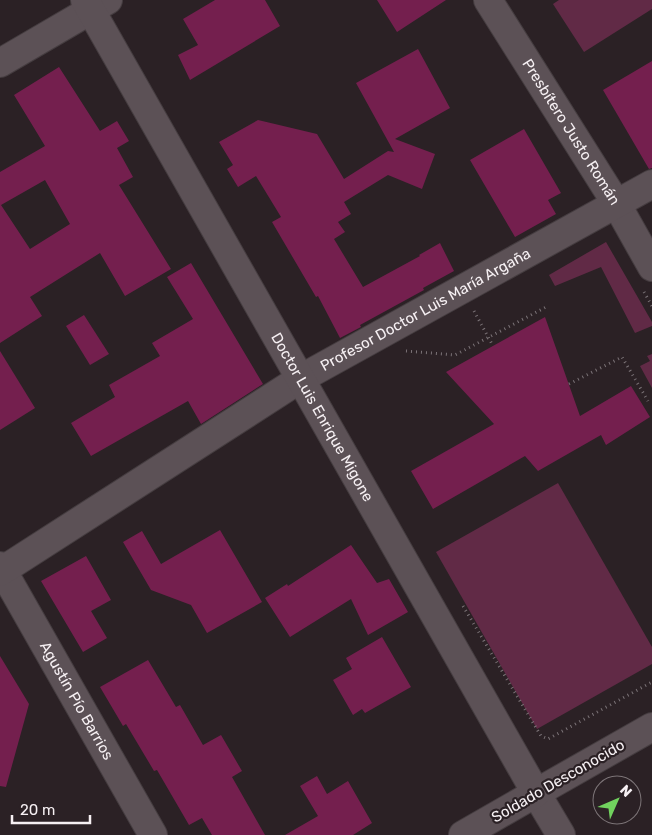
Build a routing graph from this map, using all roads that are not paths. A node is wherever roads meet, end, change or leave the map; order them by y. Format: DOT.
graph roads {
  1 [pos="488,0"];
  2 [pos="94,3"];
  3 [pos="0,63"];
  4 [pos="652,184"];
  5 [pos="616,203"];
  6 [pos="652,267"];
  7 [pos="300,379"];
  8 [pos="1,570"];
  9 [pos="652,727"];
  10 [pos="536,793"];
  11 [pos="153,835"];
  12 [pos="464,835"];
  13 [pos="560,835"];
  1 -- 5 [label="street, Presbítero Justo Román"];
  2 -- 3 [label="street"];
  2 -- 7 [label="street, Doctor Luis Enrique Migone"];
  4 -- 5 [label="street, Profesor Doctor Luis María Argaña"];
  5 -- 6 [label="street, Presbítero Justo Román"];
  5 -- 7 [label="street, Profesor Doctor Luis María Argaña"];
  7 -- 8 [label="street, Profesor Doctor Luis María Argaña"];
  7 -- 10 [label="street, Doctor Luis Enrique Migone"];
  8 -- 11 [label="street, Agustín Pío Barrios"];
  9 -- 10 [label="street, Soldado Desconocido"];
  10 -- 12 [label="street, Soldado Desconocido"];
  10 -- 13 [label="street, Doctor Luis Enrique Migone"];
}
